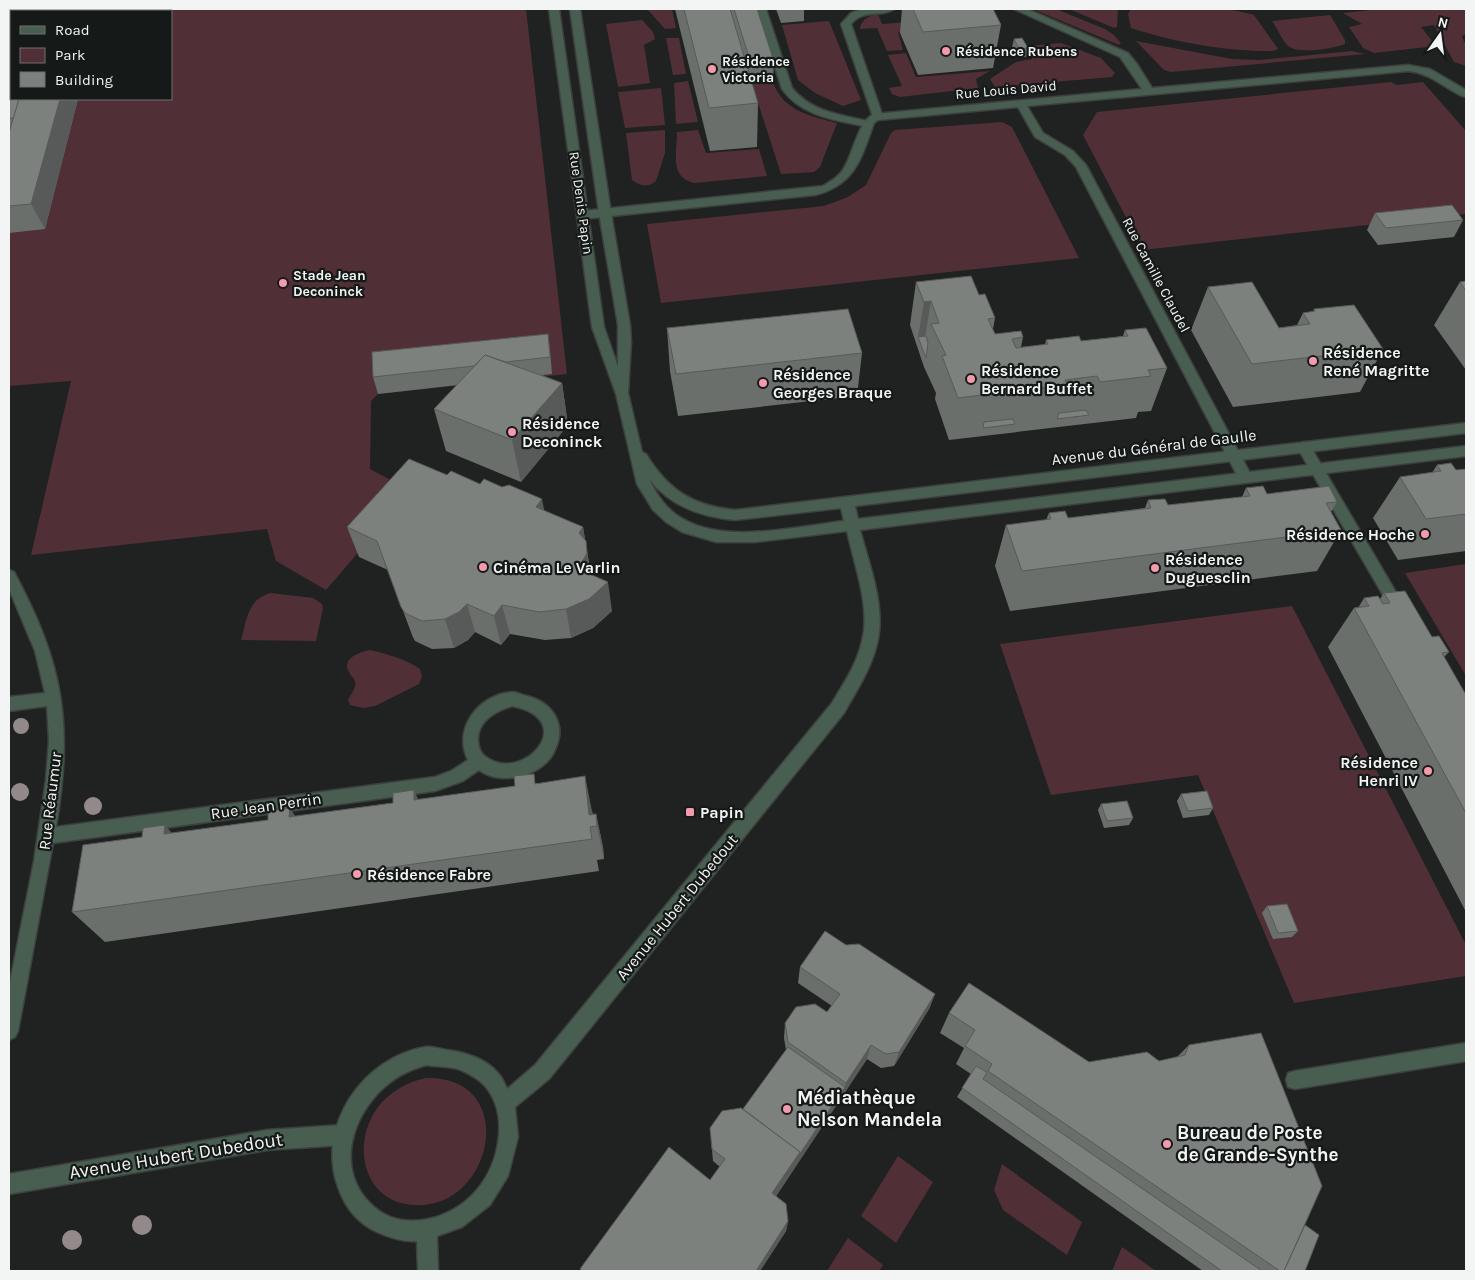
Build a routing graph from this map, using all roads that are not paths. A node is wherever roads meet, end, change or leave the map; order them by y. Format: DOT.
graph roads {
  1 [pos="554,9"];
  2 [pos="575,9"];
  3 [pos="761,9"];
  4 [pos="889,9"];
  5 [pos="1019,9"];
  6 [pos="1149,92"];
  7 [pos="1466,94"];
  8 [pos="1020,104"];
  9 [pos="878,117"];
  10 [pos="868,124"];
  11 [pos="605,213"];
  12 [pos="583,215"];
  13 [pos="622,394"];
  14 [pos="1466,428"];
  15 [pos="634,444"];
  16 [pos="1304,447"];
  17 [pos="1466,450"];
  18 [pos="1233,456"];
  19 [pos="1317,469"];
  20 [pos="1245,477"];
  21 [pos="846,502"];
  22 [pos="852,525"];
  23 [pos="9,576"];
  24 [pos="1406,621"];
  25 [pos="54,699"];
  26 [pos="9,704"];
  27 [pos="480,761"];
  28 [pos="46,836"];
  29 [pos="9,1032"];
  30 [pos="1466,1052"];
  31 [pos="1295,1080"];
  32 [pos="506,1104"];
  33 [pos="343,1135"];
  34 [pos="9,1184"];
  35 [pos="427,1230"];
  36 [pos="428,1271"];
  1 -- 12 [label="street, Rue Denis Papin"];
  2 -- 11 [label="street, Rue Denis Papin"];
  3 -- 10 [label="street"];
  4 -- 9 [label="street"];
  5 -- 6 [label="street"];
  6 -- 7 [label="street, Rue Louis David"];
  6 -- 8 [label="street, Rue Louis David"];
  8 -- 9 [label="street, Rue Louis David"];
  8 -- 18 [label="street, Rue Camille Claudel"];
  9 -- 10 [label="street, Rue Louis David"];
  10 -- 11 [label="street"];
  11 -- 12 [label="street"];
  11 -- 13 [label="street, Rue Denis Papin"];
  12 -- 13 [label="street, Rue Denis Papin"];
  13 -- 15 [label="street, Rue Denis Papin"];
  14 -- 16 [label="street, Avenue du Général de Gaulle"];
  15 -- 21 [label="street, Rue Denis Papin"];
  15 -- 22 [label="street, Rue Denis Papin"];
  16 -- 18 [label="street, Avenue du Général de Gaulle"];
  16 -- 19 [label="street"];
  17 -- 19 [label="street"];
  18 -- 20 [label="street, Rue Camille Claudel"];
  18 -- 21 [label="street, Avenue du Général de Gaulle"];
  19 -- 20 [label="street"];
  19 -- 24 [label="street"];
  20 -- 22 [label="street"];
  21 -- 22 [label="street, Avenue Hubert Dubedout"];
  22 -- 32 [label="street, Avenue Hubert Dubedout"];
  23 -- 25 [label="street, Rue Réaumur"];
  25 -- 26 [label="street"];
  25 -- 28 [label="street, Rue Réaumur"];
  27 -- 27 [label="street"];
  27 -- 28 [label="street, Rue Jean Perrin"];
  28 -- 29 [label="street, Rue Réaumur"];
  30 -- 31 [label="street"];
  32 -- 33 [label="street"];
  32 -- 35 [label="street"];
  33 -- 34 [label="street, Avenue Hubert Dubedout"];
  33 -- 35 [label="street"];
  35 -- 36 [label="street"];
}
